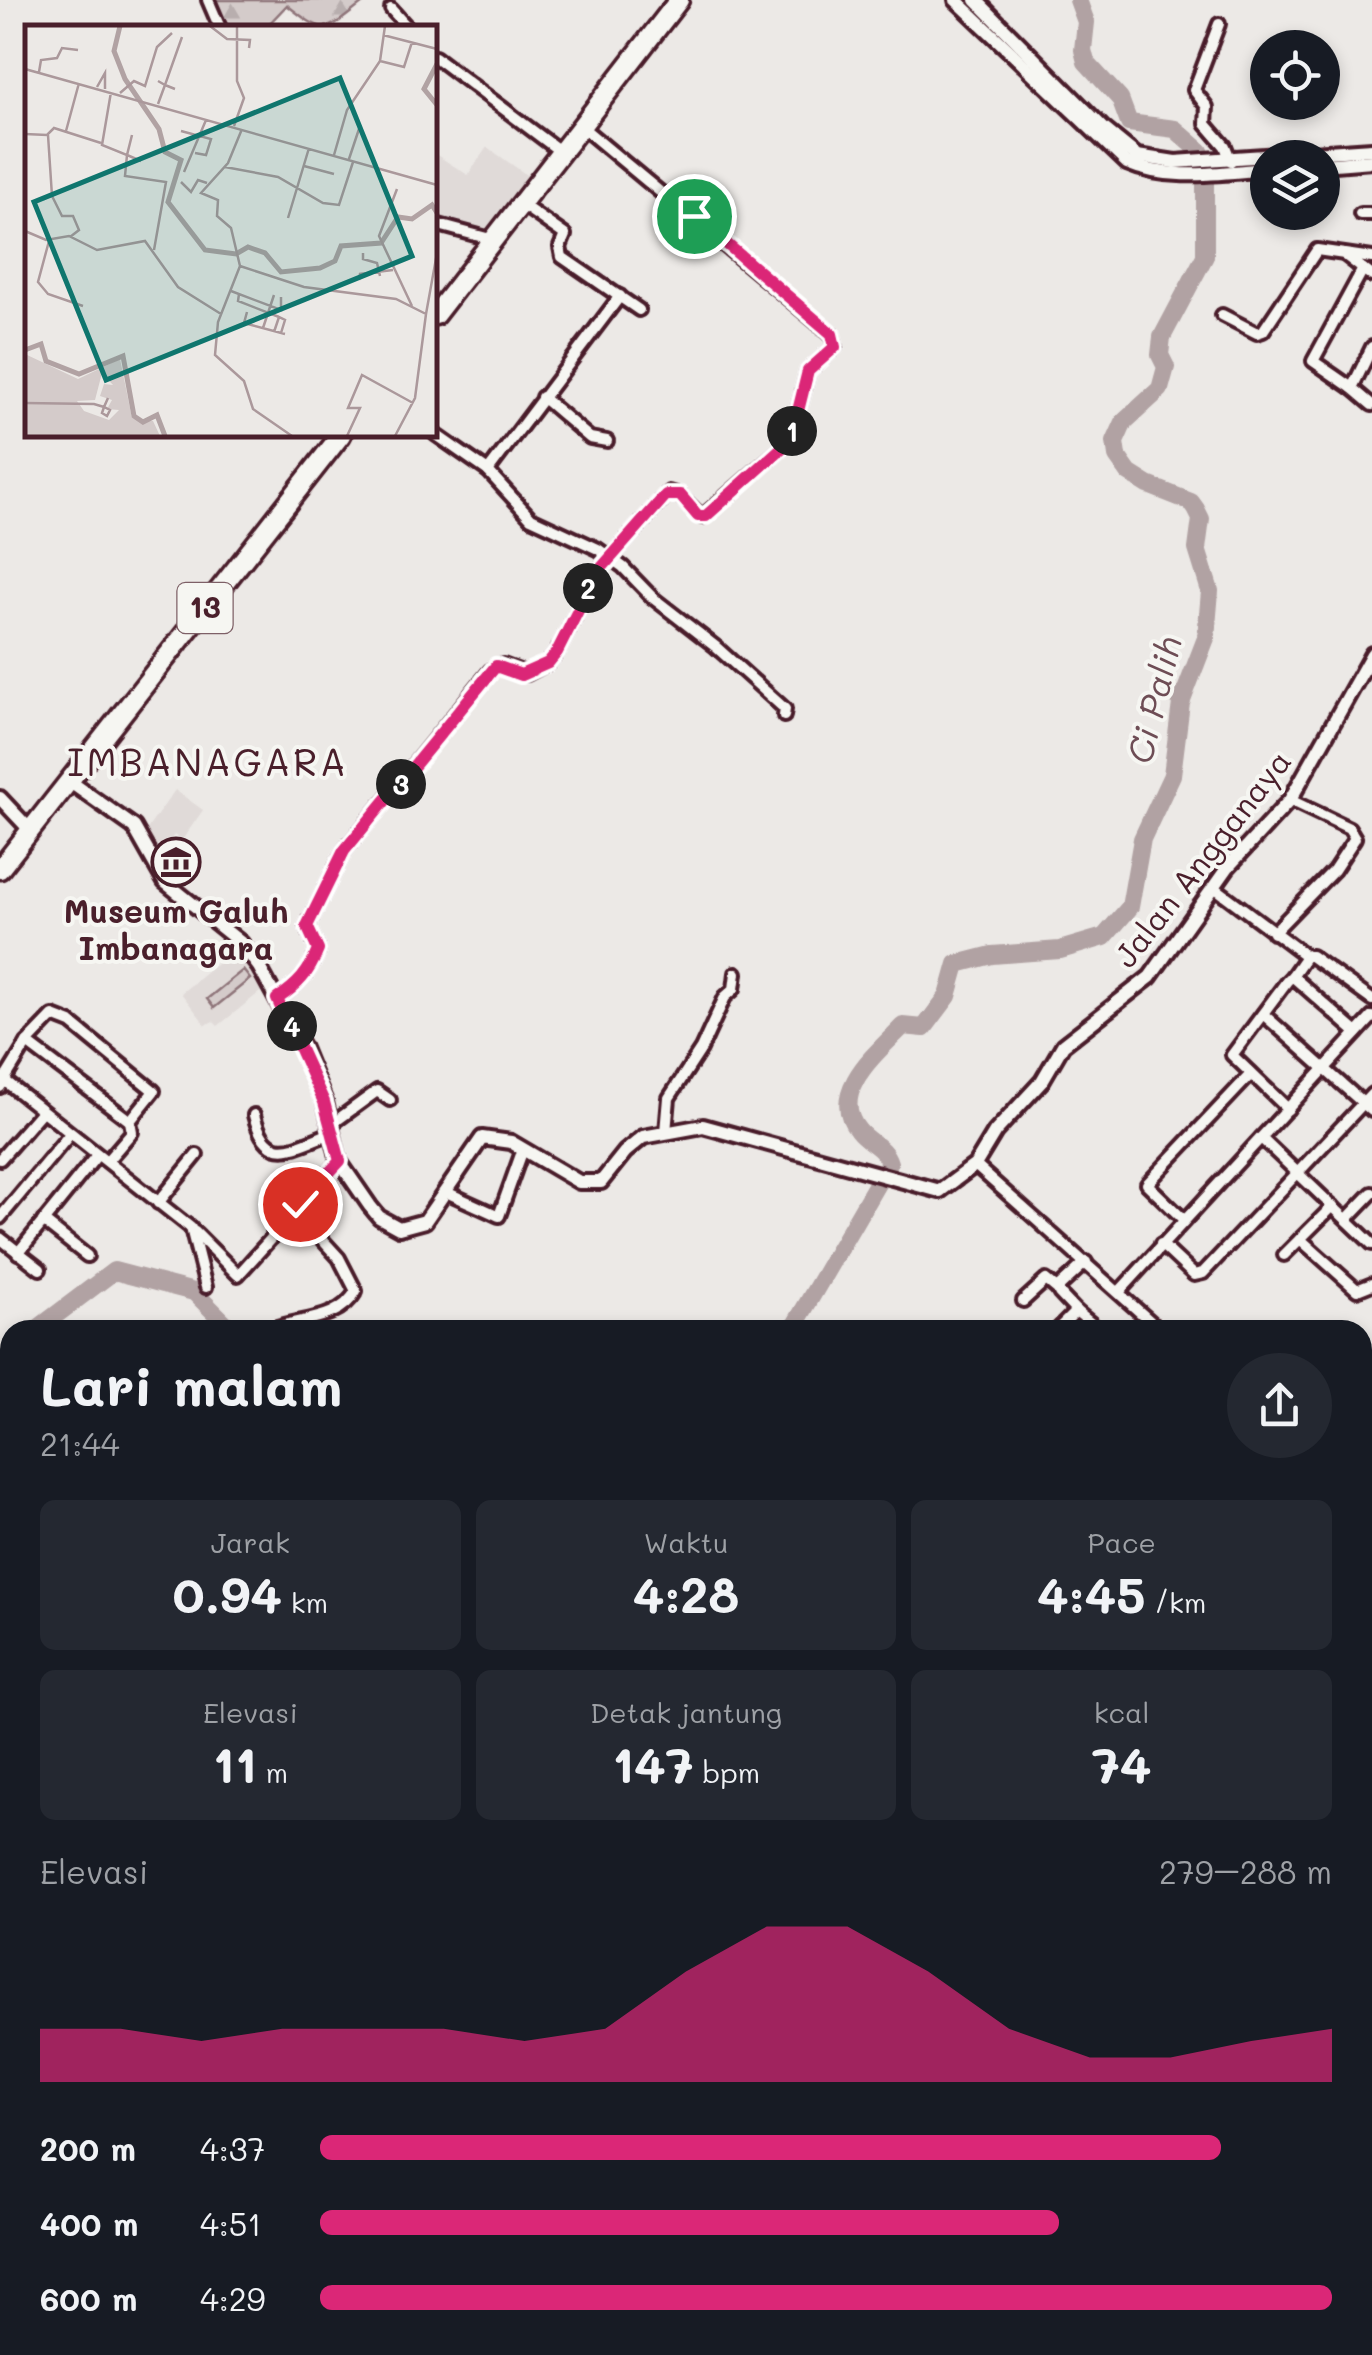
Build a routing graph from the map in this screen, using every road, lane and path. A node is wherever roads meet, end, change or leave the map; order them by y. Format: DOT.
graph roads {
  1 [pos="208,0"];
  2 [pos="679,0"];
  3 [pos="693,0"];
  4 [pos="956,0"];
  5 [pos="976,0"];
  6 [pos="391,9"];
  7 [pos="1219,24"];
  8 [pos="219,25"];
  9 [pos="405,25"];
  10 [pos="660,27"];
  11 [pos="438,59"];
  12 [pos="1041,73"];
  13 [pos="582,127"];
  14 [pos="1372,149"];
  15 [pos="561,152"];
  16 [pos="1372,161"];
  17 [pos="1340,164"];
  18 [pos="1229,165"];
  19 [pos="1250,167"];
  20 [pos="521,204"];
  21 [pos="438,225"];
  22 [pos="494,240"];
  23 [pos="1344,254"];
  24 [pos="1372,258"];
  25 [pos="1367,272"];
  26 [pos="620,296"];
  27 [pos="639,310"];
  28 [pos="438,311"];
  29 [pos="1222,315"];
  30 [pos="1372,347"];
  31 [pos="1352,388"];
  32 [pos="542,397"];
  33 [pos="1372,405"];
  34 [pos="438,436"];
  35 [pos="339,438"];
  36 [pos="607,441"];
  37 [pos="488,470"];
  38 [pos="610,556"];
  39 [pos="1372,654"];
  40 [pos="784,716"];
  41 [pos="69,781"];
  42 [pos="0,798"];
  43 [pos="1290,800"];
  44 [pos="31,831"];
  45 [pos="0,870"];
  46 [pos="1214,887"];
  47 [pos="1272,932"];
  48 [pos="1306,956"];
  49 [pos="736,973"];
  50 [pos="1292,976"];
  51 [pos="277,999"];
  52 [pos="1372,1000"];
  53 [pos="1264,1014"];
  54 [pos="1372,1017"];
  55 [pos="1357,1033"];
  56 [pos="27,1043"];
  57 [pos="1325,1068"];
  58 [pos="1251,1074"];
  59 [pos="1,1082"];
  60 [pos="390,1100"];
  61 [pos="1369,1103"];
  62 [pos="1288,1109"];
  63 [pos="42,1111"];
  64 [pos="254,1114"];
  65 [pos="130,1121"];
  66 [pos="330,1129"];
  67 [pos="666,1132"];
  68 [pos="70,1134"];
  69 [pos="1261,1138"];
  70 [pos="523,1149"];
  71 [pos="197,1155"];
  72 [pos="102,1158"];
  73 [pos="0,1160"];
  74 [pos="340,1161"];
  75 [pos="975,1166"];
  76 [pos="1296,1172"];
  77 [pos="446,1192"];
  78 [pos="1372,1193"];
  79 [pos="158,1203"];
  80 [pos="1333,1206"];
  81 [pos="296,1212"];
  82 [pos="0,1218"];
  83 [pos="1347,1219"];
  84 [pos="1184,1220"];
  85 [pos="43,1221"];
  86 [pos="191,1228"];
  87 [pos="0,1238"];
  88 [pos="1300,1239"];
  89 [pos="1160,1244"];
  90 [pos="1372,1244"];
  91 [pos="18,1253"];
  92 [pos="1284,1255"];
  93 [pos="87,1256"];
  94 [pos="219,1258"];
  95 [pos="1086,1262"];
  96 [pos="200,1266"];
  97 [pos="40,1269"];
  98 [pos="1372,1284"];
  99 [pos="206,1286"];
  100 [pos="1058,1290"];
  101 [pos="1119,1292"];
  102 [pos="1023,1301"];
  103 [pos="1076,1311"];
  104 [pos="309,1320"];
  105 [pos="1067,1320"];
  106 [pos="1086,1320"];
  107 [pos="1149,1320"];
  1 -- 8 [label="street"];
  2 -- 10 [label="highway"];
  3 -- 10 [label="highway"];
  4 -- 12 [label="street"];
  5 -- 12 [label="street"];
  6 -- 9 [label="street"];
  7 -- 18 [label="street"];
  10 -- 13 [label="highway"];
  11 -- 15 [label="street"];
  12 -- 18 [label="street"];
  13 -- 15 [label="highway"];
  13 -- 38 [label="street"];
  14 -- 18 [label="street"];
  15 -- 20 [label="highway"];
  16 -- 17 [label="street"];
  18 -- 19 [label="street"];
  20 -- 22 [label="highway"];
  20 -- 26 [label="street"];
  21 -- 22 [label="street"];
  22 -- 28 [label="highway"];
  23 -- 24 [label="street"];
  23 -- 25 [label="street"];
  23 -- 29 [label="street"];
  25 -- 31 [label="street"];
  26 -- 27 [label="street"];
  26 -- 32 [label="street"];
  30 -- 31 [label="street"];
  31 -- 33 [label="street"];
  32 -- 36 [label="street"];
  32 -- 37 [label="street"];
  34 -- 37 [label="street"];
  35 -- 41 [label="highway, 13"];
  37 -- 38 [label="street"];
  38 -- 40 [label="street"];
  38 -- 51 [label="street"];
  39 -- 43 [label="street, Jalan Angganaya"];
  41 -- 44 [label="highway, 13"];
  41 -- 51 [label="street"];
  42 -- 44 [label="street"];
  43 -- 46 [label="street, Jalan Angganaya"];
  43 -- 47 [label="street"];
  44 -- 45 [label="highway, 13"];
  46 -- 47 [label="street"];
  46 -- 75 [label="street, Jalan Angganaya"];
  47 -- 48 [label="street"];
  48 -- 50 [label="street"];
  48 -- 52 [label="street"];
  49 -- 67 [label="street"];
  50 -- 53 [label="street"];
  50 -- 55 [label="street"];
  51 -- 66 [label="street"];
  53 -- 57 [label="street"];
  53 -- 58 [label="street"];
  54 -- 55 [label="street"];
  55 -- 57 [label="street"];
  56 -- 59 [label="street"];
  56 -- 65 [label="street"];
  56 -- 65 [label="street"];
  57 -- 61 [label="street"];
  57 -- 62 [label="street"];
  58 -- 62 [label="street"];
  58 -- 84 [label="street"];
  59 -- 63 [label="street"];
  60 -- 66 [label="street"];
  61 -- 76 [label="street"];
  62 -- 69 [label="street"];
  63 -- 68 [label="street"];
  63 -- 73 [label="street"];
  64 -- 66 [label="street"];
  65 -- 72 [label="street"];
  66 -- 74 [label="street"];
  67 -- 70 [label="street"];
  67 -- 75 [label="street"];
  68 -- 72 [label="street"];
  68 -- 82 [label="street"];
  69 -- 76 [label="street"];
  69 -- 84 [label="street"];
  70 -- 77 [label="street"];
  70 -- 77 [label="street"];
  71 -- 79 [label="street"];
  72 -- 79 [label="street"];
  72 -- 85 [label="street"];
  74 -- 77 [label="street"];
  74 -- 81 [label="street"];
  75 -- 95 [label="street"];
  76 -- 80 [label="street"];
  76 -- 89 [label="street"];
  78 -- 83 [label="street"];
  79 -- 86 [label="street"];
  80 -- 83 [label="street"];
  80 -- 88 [label="street"];
  81 -- 94 [label="street"];
  81 -- 104 [label="street"];
  83 -- 90 [label="street"];
  84 -- 89 [label="street"];
  85 -- 91 [label="street"];
  85 -- 93 [label="street"];
  86 -- 94 [label="street"];
  86 -- 96 [label="street"];
  87 -- 91 [label="street"];
  88 -- 92 [label="street"];
  88 -- 98 [label="street"];
  89 -- 101 [label="street"];
  91 -- 97 [label="street"];
  94 -- 96 [label="street"];
  95 -- 100 [label="street"];
  95 -- 101 [label="street"];
  96 -- 99 [label="street"];
  100 -- 102 [label="street"];
  100 -- 103 [label="street"];
  101 -- 107 [label="street"];
  103 -- 105 [label="street"];
  103 -- 106 [label="street"];
}
